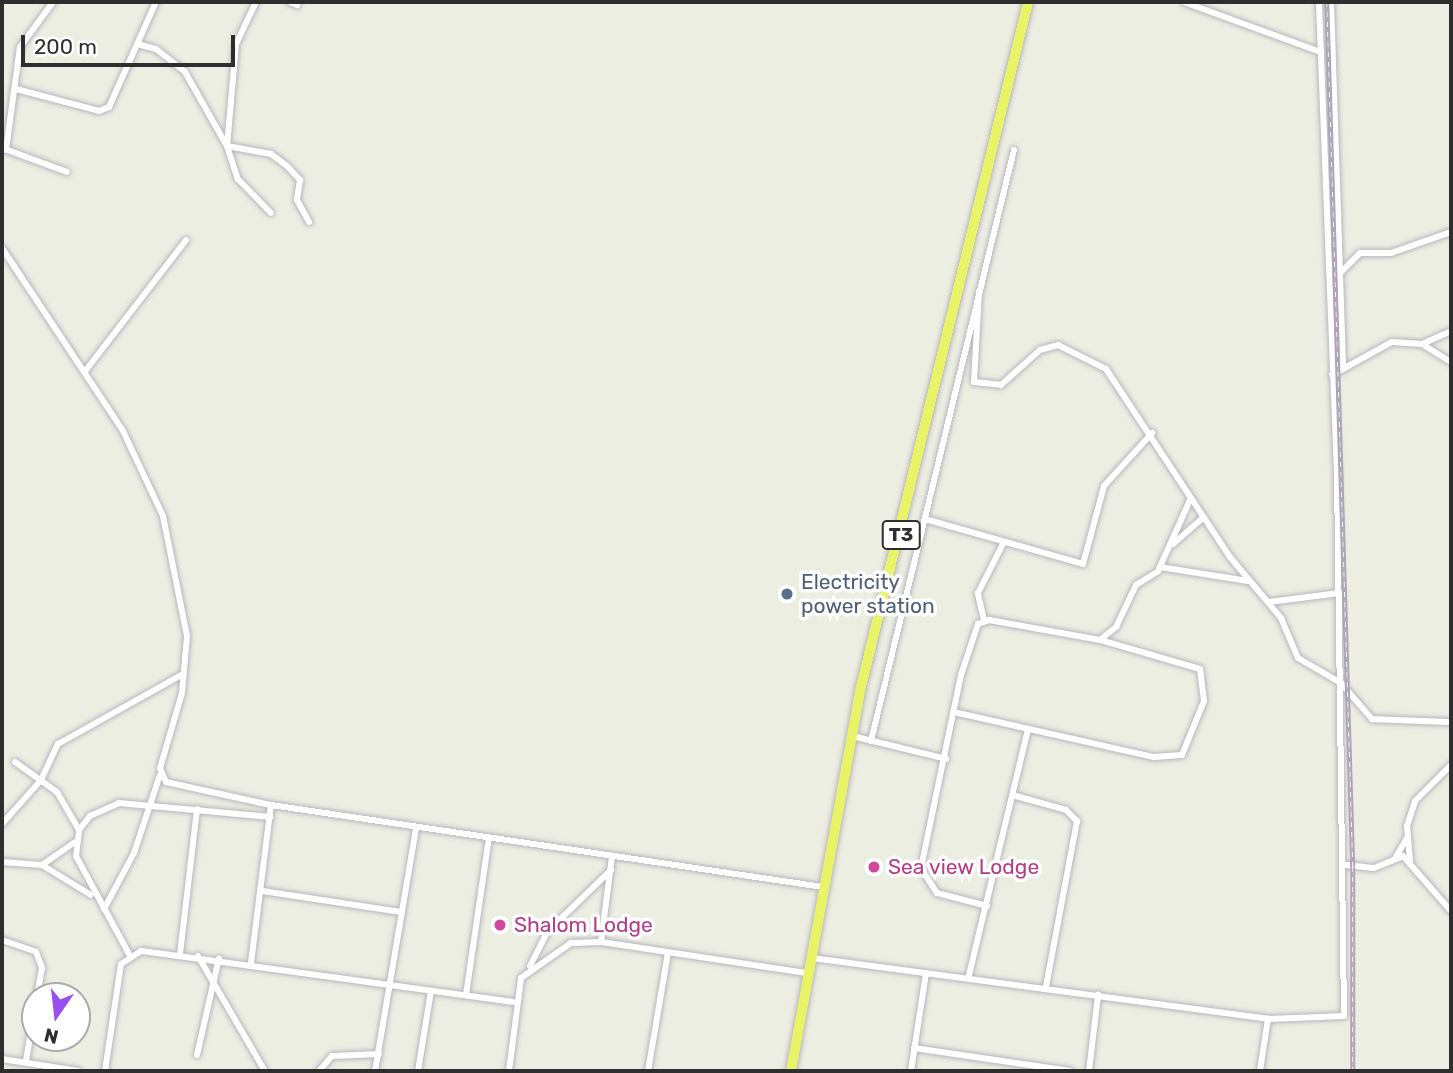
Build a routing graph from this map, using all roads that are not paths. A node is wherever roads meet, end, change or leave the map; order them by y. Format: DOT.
graph roads {
  1 [pos="53,2"];
  2 [pos="156,2"];
  3 [pos="256,2"];
  4 [pos="1028,2"];
  5 [pos="1184,2"];
  6 [pos="1319,2"];
  7 [pos="1331,2"];
  8 [pos="141,45"];
  9 [pos="1321,52"];
  10 [pos="16,89"];
  11 [pos="227,146"];
  12 [pos="4,149"];
  13 [pos="1014,150"];
  14 [pos="67,172"];
  15 [pos="271,213"];
  16 [pos="309,222"];
  17 [pos="1451,232"];
  18 [pos="186,240"];
  19 [pos="2,248"];
  20 [pos="1336,276"];
  21 [pos="979,292"];
  22 [pos="1451,331"];
  23 [pos="1422,344"];
  24 [pos="1451,362"];
  25 [pos="1343,369"];
  26 [pos="86,370"];
  27 [pos="1332,375"];
  28 [pos="1152,433"];
  29 [pos="1191,498"];
  30 [pos="1204,517"];
  31 [pos="925,519"];
  32 [pos="1004,542"];
  33 [pos="1172,546"];
  34 [pos="1160,567"];
  35 [pos="1248,581"];
  36 [pos="1339,593"];
  37 [pos="1267,601"];
  38 [pos="984,620"];
  39 [pos="1100,640"];
  40 [pos="183,674"];
  41 [pos="1341,683"];
  42 [pos="958,713"];
  43 [pos="1451,722"];
  44 [pos="1028,730"];
  45 [pos="852,736"];
  46 [pos="871,741"];
  47 [pos="946,759"];
  48 [pos="15,762"];
  49 [pos="1451,765"];
  50 [pos="160,775"];
  51 [pos="41,780"];
  52 [pos="1016,796"];
  53 [pos="148,804"];
  54 [pos="271,805"];
  55 [pos="197,809"];
  56 [pos="270,817"];
  57 [pos="2,824"];
  58 [pos="416,828"];
  59 [pos="79,830"];
  60 [pos="489,838"];
  61 [pos="1407,838"];
  62 [pos="75,842"];
  63 [pos="612,856"];
  64 [pos="1396,857"];
  65 [pos="56,858"];
  66 [pos="1410,860"];
  67 [pos="2,862"];
  68 [pos="42,865"];
  69 [pos="1346,865"];
  70 [pos="611,870"];
  71 [pos="58,874"];
  72 [pos="823,887"];
  73 [pos="262,891"];
  74 [pos="96,898"];
  75 [pos="987,906"];
  76 [pos="104,909"];
  77 [pos="1451,911"];
  78 [pos="401,912"];
  79 [pos="2,940"];
  80 [pos="601,942"];
  81 [pos="668,953"];
  82 [pos="128,954"];
  83 [pos="180,954"];
  84 [pos="198,956"];
  85 [pos="219,958"];
  86 [pos="810,958"];
  87 [pos="251,963"];
  88 [pos="530,966"];
  89 [pos="807,973"];
  90 [pos="926,973"];
  91 [pos="969,975"];
  92 [pos="40,982"];
  93 [pos="210,985"];
  94 [pos="390,986"];
  95 [pos="1046,987"];
  96 [pos="431,991"];
  97 [pos="466,995"];
  98 [pos="1098,995"];
  99 [pos="513,1002"];
  100 [pos="1268,1019"];
  101 [pos="914,1048"];
  102 [pos="28,1052"];
  103 [pos="379,1054"];
  104 [pos="197,1055"];
  105 [pos="2,1059"];
  106 [pos="26,1061"];
  107 [pos="78,1071"];
  108 [pos="105,1071"];
  109 [pos="265,1071"];
  110 [pos="318,1071"];
  111 [pos="375,1071"];
  112 [pos="418,1071"];
  113 [pos="509,1071"];
  114 [pos="648,1071"];
  115 [pos="791,1071"];
  116 [pos="911,1071"];
  117 [pos="1070,1071"];
  118 [pos="1088,1071"];
  119 [pos="1260,1071"];
  1 -- 10 [label="street"];
  2 -- 8 [label="street"];
  3 -- 11 [label="street"];
  4 -- 45 [label="highway, T3"];
  5 -- 9 [label="street"];
  6 -- 9 [label="street"];
  7 -- 20 [label="street"];
  8 -- 10 [label="street"];
  8 -- 11 [label="street"];
  9 -- 27 [label="street"];
  10 -- 12 [label="street"];
  11 -- 15 [label="street"];
  11 -- 16 [label="street"];
  12 -- 14 [label="street"];
  13 -- 21 [label="street"];
  17 -- 20 [label="street"];
  18 -- 26 [label="street"];
  19 -- 26 [label="street"];
  20 -- 25 [label="street"];
  21 -- 28 [label="street"];
  21 -- 31 [label="street"];
  22 -- 23 [label="street"];
  23 -- 24 [label="street"];
  23 -- 25 [label="street"];
  25 -- 27 [label="street"];
  26 -- 40 [label="street"];
  27 -- 36 [label="street"];
  28 -- 29 [label="street"];
  28 -- 32 [label="street"];
  29 -- 30 [label="street"];
  29 -- 33 [label="street"];
  30 -- 33 [label="street"];
  30 -- 35 [label="street"];
  31 -- 32 [label="street"];
  31 -- 46 [label="street"];
  32 -- 38 [label="street"];
  33 -- 34 [label="street"];
  34 -- 35 [label="street"];
  34 -- 39 [label="street"];
  35 -- 37 [label="street"];
  36 -- 37 [label="street"];
  36 -- 41 [label="street"];
  37 -- 41 [label="street"];
  38 -- 39 [label="street"];
  38 -- 42 [label="street"];
  39 -- 44 [label="street"];
  40 -- 50 [label="street"];
  40 -- 51 [label="street"];
  41 -- 43 [label="street"];
  41 -- 69 [label="street"];
  42 -- 44 [label="street"];
  42 -- 47 [label="street"];
  44 -- 52 [label="street"];
  45 -- 46 [label="street"];
  45 -- 72 [label="highway, T3"];
  46 -- 47 [label="street"];
  47 -- 75 [label="street"];
  48 -- 51 [label="street"];
  49 -- 61 [label="street"];
  50 -- 53 [label="street"];
  50 -- 54 [label="street"];
  51 -- 57 [label="street"];
  51 -- 59 [label="street"];
  52 -- 75 [label="street"];
  52 -- 95 [label="street"];
  53 -- 55 [label="street"];
  53 -- 59 [label="street"];
  53 -- 76 [label="street"];
  54 -- 56 [label="street"];
  54 -- 58 [label="street"];
  55 -- 56 [label="street"];
  55 -- 83 [label="street"];
  56 -- 73 [label="street"];
  58 -- 60 [label="street"];
  58 -- 78 [label="street"];
  59 -- 62 [label="street"];
  60 -- 63 [label="street"];
  60 -- 97 [label="street"];
  61 -- 64 [label="street"];
  61 -- 66 [label="street"];
  62 -- 65 [label="street"];
  62 -- 74 [label="street"];
  63 -- 70 [label="street"];
  63 -- 72 [label="street"];
  64 -- 66 [label="street"];
  64 -- 69 [label="street"];
  65 -- 68 [label="street"];
  65 -- 71 [label="street"];
  66 -- 77 [label="street"];
  67 -- 68 [label="street"];
  68 -- 71 [label="street"];
  69 -- 100 [label="street"];
  70 -- 80 [label="street"];
  70 -- 88 [label="street"];
  71 -- 74 [label="street"];
  72 -- 86 [label="highway, T3"];
  73 -- 78 [label="street"];
  73 -- 87 [label="street"];
  74 -- 76 [label="street"];
  75 -- 91 [label="street"];
  76 -- 82 [label="street"];
  78 -- 94 [label="street"];
  79 -- 92 [label="street"];
  80 -- 81 [label="street"];
  80 -- 88 [label="street"];
  81 -- 89 [label="street"];
  81 -- 114 [label="street"];
  82 -- 83 [label="street"];
  82 -- 108 [label="street"];
  83 -- 84 [label="street"];
  84 -- 85 [label="street"];
  84 -- 93 [label="street"];
  85 -- 87 [label="street"];
  85 -- 93 [label="street"];
  86 -- 89 [label="highway, T3"];
  86 -- 90 [label="street"];
  87 -- 94 [label="street"];
  88 -- 99 [label="street"];
  89 -- 115 [label="highway, T3"];
  90 -- 91 [label="street"];
  90 -- 101 [label="street"];
  91 -- 95 [label="street"];
  93 -- 104 [label="street"];
  93 -- 109 [label="street"];
  94 -- 96 [label="street"];
  94 -- 103 [label="street"];
  95 -- 98 [label="street"];
  96 -- 97 [label="street"];
  96 -- 112 [label="street"];
  97 -- 99 [label="street"];
  98 -- 100 [label="street"];
  98 -- 118 [label="street"];
  99 -- 113 [label="street"];
  100 -- 119 [label="street"];
  101 -- 116 [label="street"];
  101 -- 117 [label="street"];
  102 -- 106 [label="street"];
  103 -- 110 [label="street"];
  103 -- 111 [label="street"];
  105 -- 106 [label="street"];
  106 -- 107 [label="street"];
}
